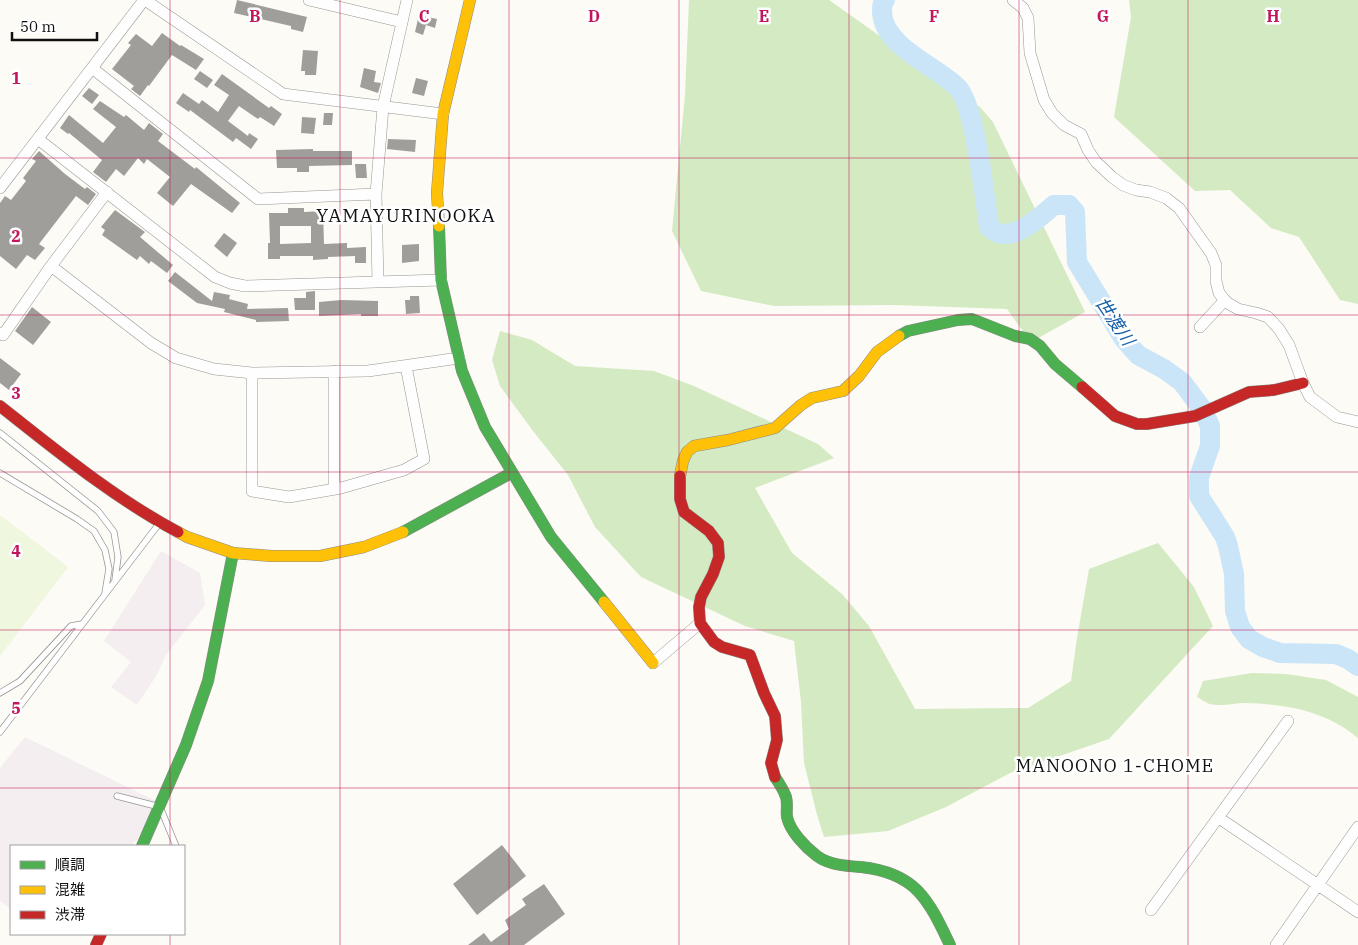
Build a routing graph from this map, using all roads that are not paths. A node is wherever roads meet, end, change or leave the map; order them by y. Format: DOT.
graph roads {
  1 [pos="144,0"];
  2 [pos="309,0"];
  3 [pos="407,0"];
  4 [pos="470,0"];
  5 [pos="1013,0"];
  6 [pos="402,22"];
  7 [pos="92,68"];
  8 [pos="383,106"];
  9 [pos="443,114"];
  10 [pos="38,139"];
  11 [pos="0,188"];
  12 [pos="107,192"];
  13 [pos="376,194"];
  14 [pos="51,266"];
  15 [pos="441,280"];
  16 [pos="378,282"];
  17 [pos="1225,300"];
  18 [pos="1200,327"];
  19 [pos="0,332"];
  20 [pos="459,358"];
  21 [pos="406,366"];
  22 [pos="334,371"];
  23 [pos="252,373"];
  24 [pos="1303,383"];
  25 [pos="0,406"];
  26 [pos="1358,422"];
  27 [pos="0,433"];
  28 [pos="0,473"];
  29 [pos="512,473"];
  30 [pos="334,489"];
  31 [pos="160,523"];
  32 [pos="232,552"];
  33 [pos="115,581"];
  34 [pos="104,595"];
  35 [pos="700,623"];
  36 [pos="82,624"];
  37 [pos="0,694"];
  38 [pos="1288,721"];
  39 [pos="0,732"];
  40 [pos="117,796"];
  41 [pos="160,807"];
  42 [pos="1219,818"];
  43 [pos="1358,827"];
  44 [pos="142,845"];
  45 [pos="176,845"];
  46 [pos="1318,886"];
  47 [pos="1151,910"];
  48 [pos="1358,912"];
  49 [pos="950,945"];
  50 [pos="1276,945"];
  1 -- 7 [label="street"];
  1 -- 8 [label="street"];
  2 -- 6 [label="street"];
  3 -- 6 [label="street"];
  4 -- 9 [label="street"];
  5 -- 17 [label="street"];
  6 -- 8 [label="street"];
  7 -- 10 [label="street"];
  7 -- 13 [label="street"];
  8 -- 9 [label="street"];
  8 -- 13 [label="street"];
  9 -- 15 [label="street"];
  10 -- 11 [label="street"];
  10 -- 12 [label="street"];
  12 -- 14 [label="street"];
  12 -- 16 [label="street"];
  13 -- 16 [label="street"];
  14 -- 19 [label="street"];
  14 -- 23 [label="street"];
  15 -- 16 [label="street"];
  15 -- 20 [label="street"];
  17 -- 18 [label="street"];
  17 -- 24 [label="street"];
  20 -- 21 [label="street"];
  20 -- 29 [label="street"];
  21 -- 22 [label="street"];
  21 -- 30 [label="street"];
  22 -- 23 [label="street"];
  22 -- 30 [label="street"];
  23 -- 30 [label="street"];
  24 -- 26 [label="street"];
  24 -- 35 [label="street"];
  25 -- 31 [label="street"];
  27 -- 33 [label="lane"];
  28 -- 34 [label="lane"];
  29 -- 32 [label="street"];
  29 -- 35 [label="street"];
  31 -- 32 [label="street"];
  31 -- 33 [label="lane"];
  32 -- 41 [label="street"];
  33 -- 34 [label="lane"];
  34 -- 36 [label="lane"];
  35 -- 49 [label="street"];
  36 -- 37 [label="lane"];
  36 -- 39 [label="lane"];
  38 -- 42 [label="street"];
  40 -- 41 [label="lane"];
  41 -- 44 [label="street"];
  41 -- 45 [label="lane"];
  42 -- 46 [label="street"];
  42 -- 47 [label="street"];
  43 -- 46 [label="street"];
  46 -- 48 [label="street"];
  46 -- 50 [label="street"];
}
